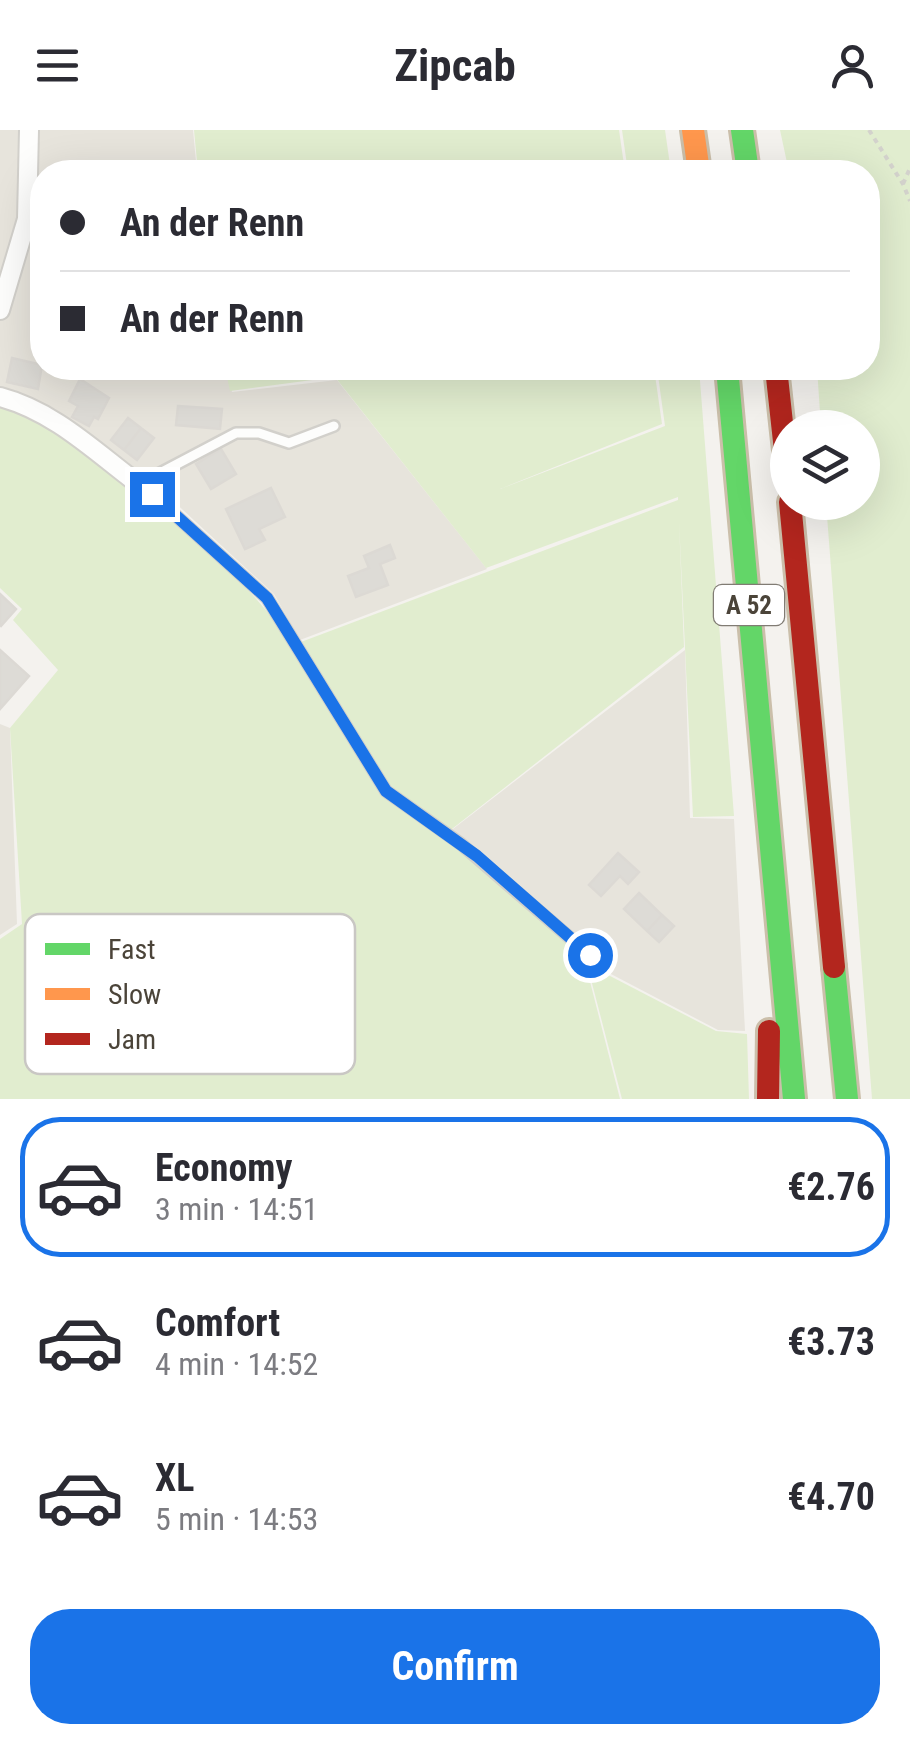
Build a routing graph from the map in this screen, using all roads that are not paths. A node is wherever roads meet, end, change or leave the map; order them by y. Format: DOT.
graph roads {
  1 [pos="29,130"];
  2 [pos="693,130"];
  3 [pos="742,130"];
  4 [pos="697,160"];
  5 [pos="746,160"];
  6 [pos="2,302"];
  7 [pos="727,380"];
  8 [pos="777,380"];
  9 [pos="0,397"];
  10 [pos="781,410"];
  11 [pos="334,426"];
  12 [pos="145,489"];
  13 [pos="792,520"];
  14 [pos="771,842"];
  15 [pos="590,955"];
  16 [pos="768,1099"];
  17 [pos="794,1099"];
  18 [pos="847,1099"];
  1 -- 6 [label="street"];
  2 -- 4 [label="highway"];
  3 -- 5 [label="highway"];
  7 -- 14 [label="highway, A 52"];
  8 -- 10 [label="highway"];
  9 -- 12 [label="street"];
  11 -- 12 [label="lane"];
  12 -- 15 [label="lane"];
  13 -- 18 [label="highway, A 52"];
  14 -- 16 [label="highway"];
  14 -- 17 [label="highway, A 52"];
}
